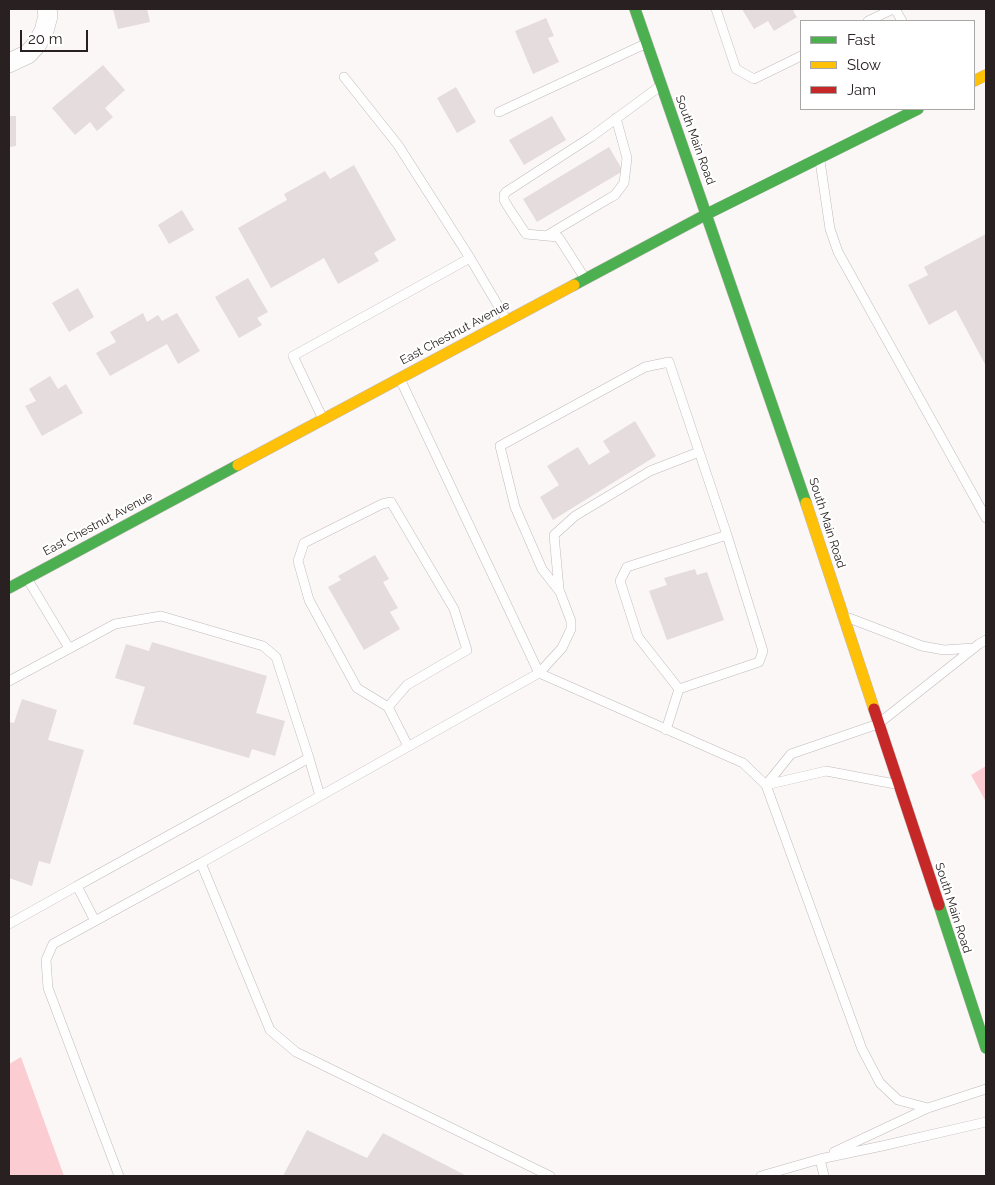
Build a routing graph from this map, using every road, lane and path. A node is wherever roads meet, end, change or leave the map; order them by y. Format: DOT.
graph roads {
  1 [pos="47,9"];
  2 [pos="635,9"];
  3 [pos="716,9"];
  4 [pos="894,9"];
  5 [pos="870,20"];
  6 [pos="901,20"];
  7 [pos="647,43"];
  8 [pos="800,56"];
  9 [pos="9,63"];
  10 [pos="344,77"];
  11 [pos="661,85"];
  12 [pos="916,110"];
  13 [pos="499,112"];
  14 [pos="616,118"];
  15 [pos="819,158"];
  16 [pos="707,214"];
  17 [pos="546,236"];
  18 [pos="470,258"];
  19 [pos="585,279"];
  20 [pos="507,321"];
  21 [pos="399,379"];
  22 [pos="323,420"];
  23 [pos="699,452"];
  24 [pos="986,518"];
  25 [pos="727,536"];
  26 [pos="27,578"];
  27 [pos="9,588"];
  28 [pos="560,592"];
  29 [pos="843,616"];
  30 [pos="986,640"];
  31 [pos="69,648"];
  32 [pos="974,648"];
  33 [pos="539,673"];
  34 [pos="9,681"];
  35 [pos="679,689"];
  36 [pos="388,707"];
  37 [pos="878,724"];
  38 [pos="666,730"];
  39 [pos="408,746"];
  40 [pos="309,758"];
  41 [pos="766,785"];
  42 [pos="898,785"];
  43 [pos="320,796"];
  44 [pos="201,863"];
  45 [pos="77,886"];
  46 [pos="95,921"];
  47 [pos="9,924"];
  48 [pos="986,1048"];
  49 [pos="986,1089"];
  50 [pos="928,1108"];
  51 [pos="986,1122"];
  52 [pos="820,1158"];
  53 [pos="119,1176"];
  54 [pos="550,1176"];
  55 [pos="761,1176"];
  56 [pos="824,1176"];
  1 -- 9 [label="street"];
  2 -- 7 [label="main road, South Main Road"];
  3 -- 8 [label="lane"];
  4 -- 5 [label="lane"];
  4 -- 6 [label="lane"];
  7 -- 11 [label="main road, South Main Road"];
  7 -- 13 [label="lane"];
  10 -- 18 [label="lane"];
  11 -- 14 [label="lane"];
  11 -- 16 [label="main road, South Main Road"];
  12 -- 15 [label="main road, East Chestnut Avenue"];
  14 -- 17 [label="lane"];
  14 -- 17 [label="lane"];
  15 -- 16 [label="main road, East Chestnut Avenue"];
  15 -- 24 [label="lane"];
  16 -- 19 [label="main road, East Chestnut Avenue"];
  16 -- 29 [label="main road, South Main Road"];
  17 -- 19 [label="lane"];
  18 -- 20 [label="lane"];
  18 -- 22 [label="lane"];
  19 -- 20 [label="main road, East Chestnut Avenue"];
  20 -- 21 [label="main road, East Chestnut Avenue"];
  21 -- 22 [label="main road, East Chestnut Avenue"];
  21 -- 33 [label="lane"];
  22 -- 26 [label="main road, East Chestnut Avenue"];
  23 -- 25 [label="lane"];
  23 -- 28 [label="lane"];
  23 -- 28 [label="lane"];
  25 -- 35 [label="lane"];
  25 -- 35 [label="lane"];
  26 -- 27 [label="main road, East Chestnut Avenue"];
  26 -- 31 [label="lane"];
  28 -- 33 [label="lane"];
  29 -- 32 [label="lane"];
  29 -- 37 [label="main road, South Main Road"];
  30 -- 32 [label="lane"];
  31 -- 34 [label="lane"];
  31 -- 40 [label="lane"];
  32 -- 37 [label="lane"];
  33 -- 38 [label="lane"];
  33 -- 39 [label="lane"];
  35 -- 38 [label="lane"];
  36 -- 36 [label="lane"];
  36 -- 39 [label="lane"];
  37 -- 41 [label="lane"];
  37 -- 42 [label="main road, South Main Road"];
  38 -- 41 [label="lane"];
  39 -- 43 [label="lane"];
  40 -- 43 [label="lane"];
  40 -- 45 [label="lane"];
  41 -- 42 [label="lane"];
  41 -- 50 [label="lane"];
  42 -- 48 [label="main road, South Main Road"];
  43 -- 44 [label="lane"];
  44 -- 46 [label="lane"];
  44 -- 54 [label="lane"];
  45 -- 46 [label="lane"];
  45 -- 47 [label="lane"];
  46 -- 53 [label="lane"];
  49 -- 50 [label="lane"];
  50 -- 52 [label="lane"];
  51 -- 52 [label="lane"];
  52 -- 55 [label="lane"];
  52 -- 56 [label="lane"];
}
